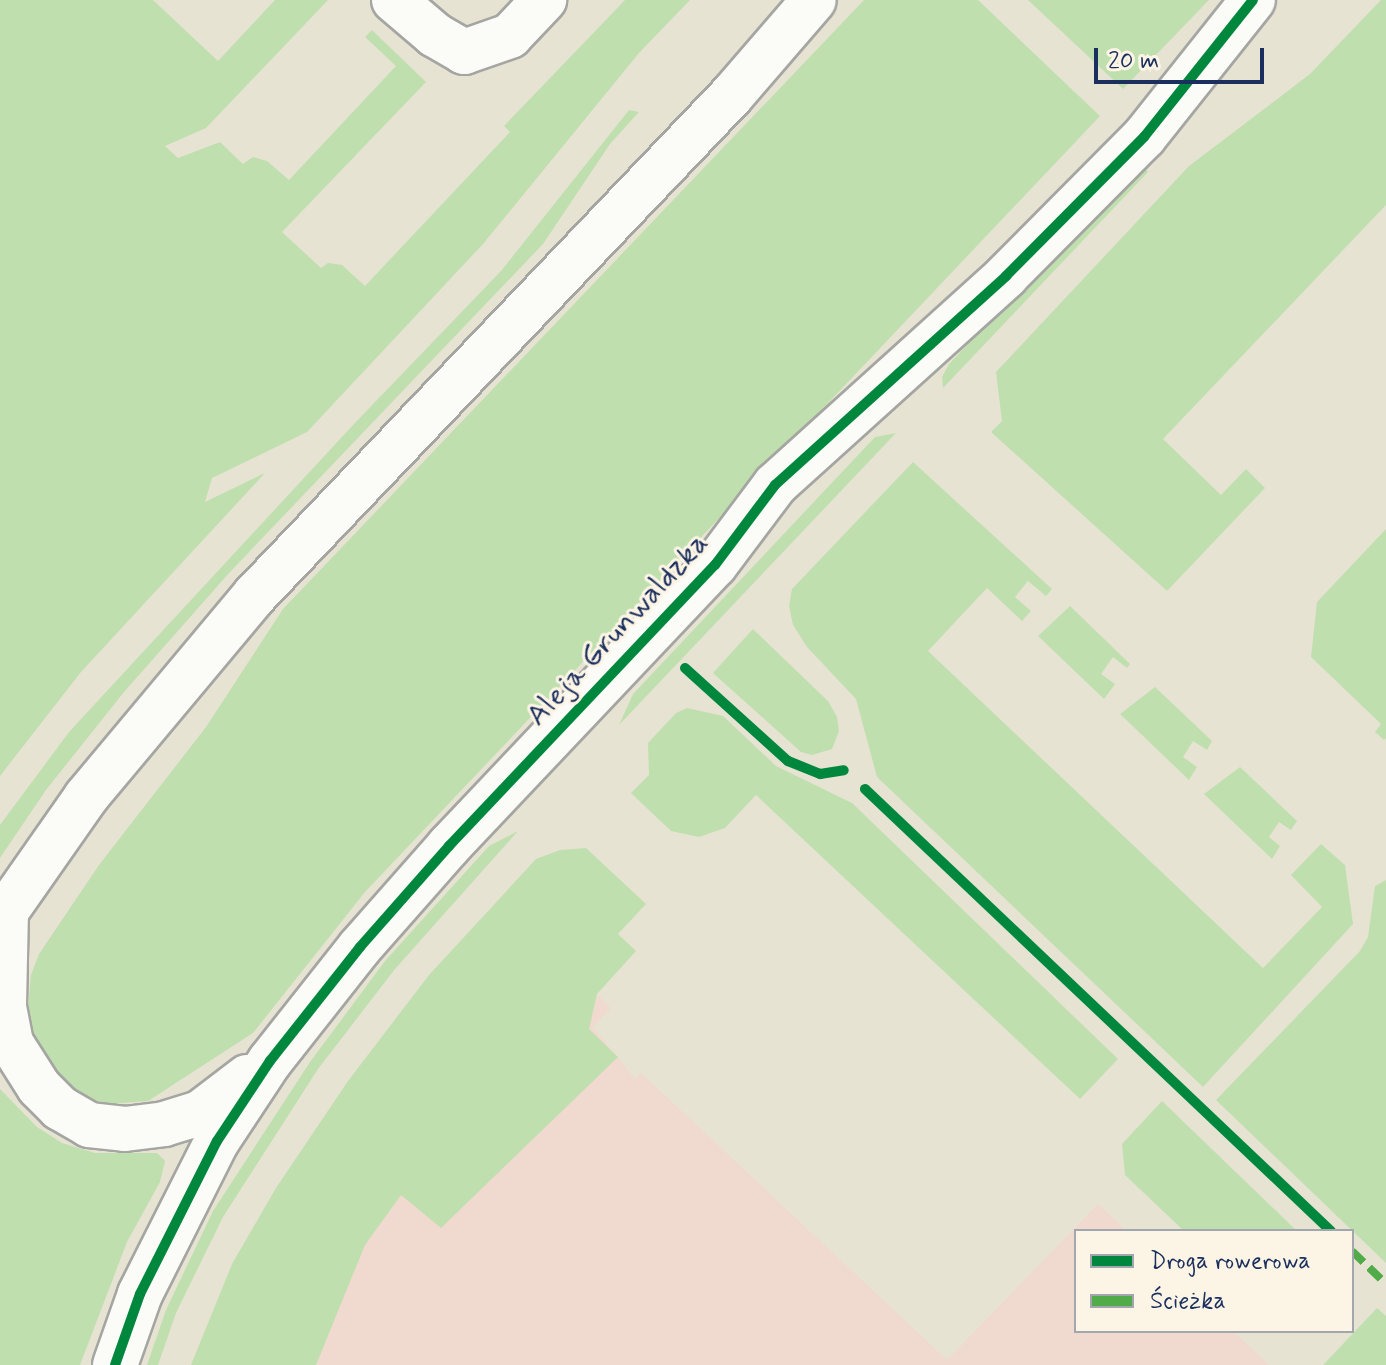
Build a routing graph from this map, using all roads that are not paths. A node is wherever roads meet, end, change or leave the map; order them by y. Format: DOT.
graph roads {
  1 [pos="394,0"];
  2 [pos="544,0"];
  3 [pos="814,0"];
  4 [pos="1253,0"];
  5 [pos="3,915"];
  6 [pos="270,1061"];
  7 [pos="115,1365"];
  1 -- 2 [label="street"];
  3 -- 5 [label="street, Aleja Grunwaldzka"];
  4 -- 6 [label="street, Aleja Grunwaldzka"];
  5 -- 6 [label="street, Aleja Grunwaldzka"];
  6 -- 7 [label="street, Aleja Grunwaldzka"];
}
